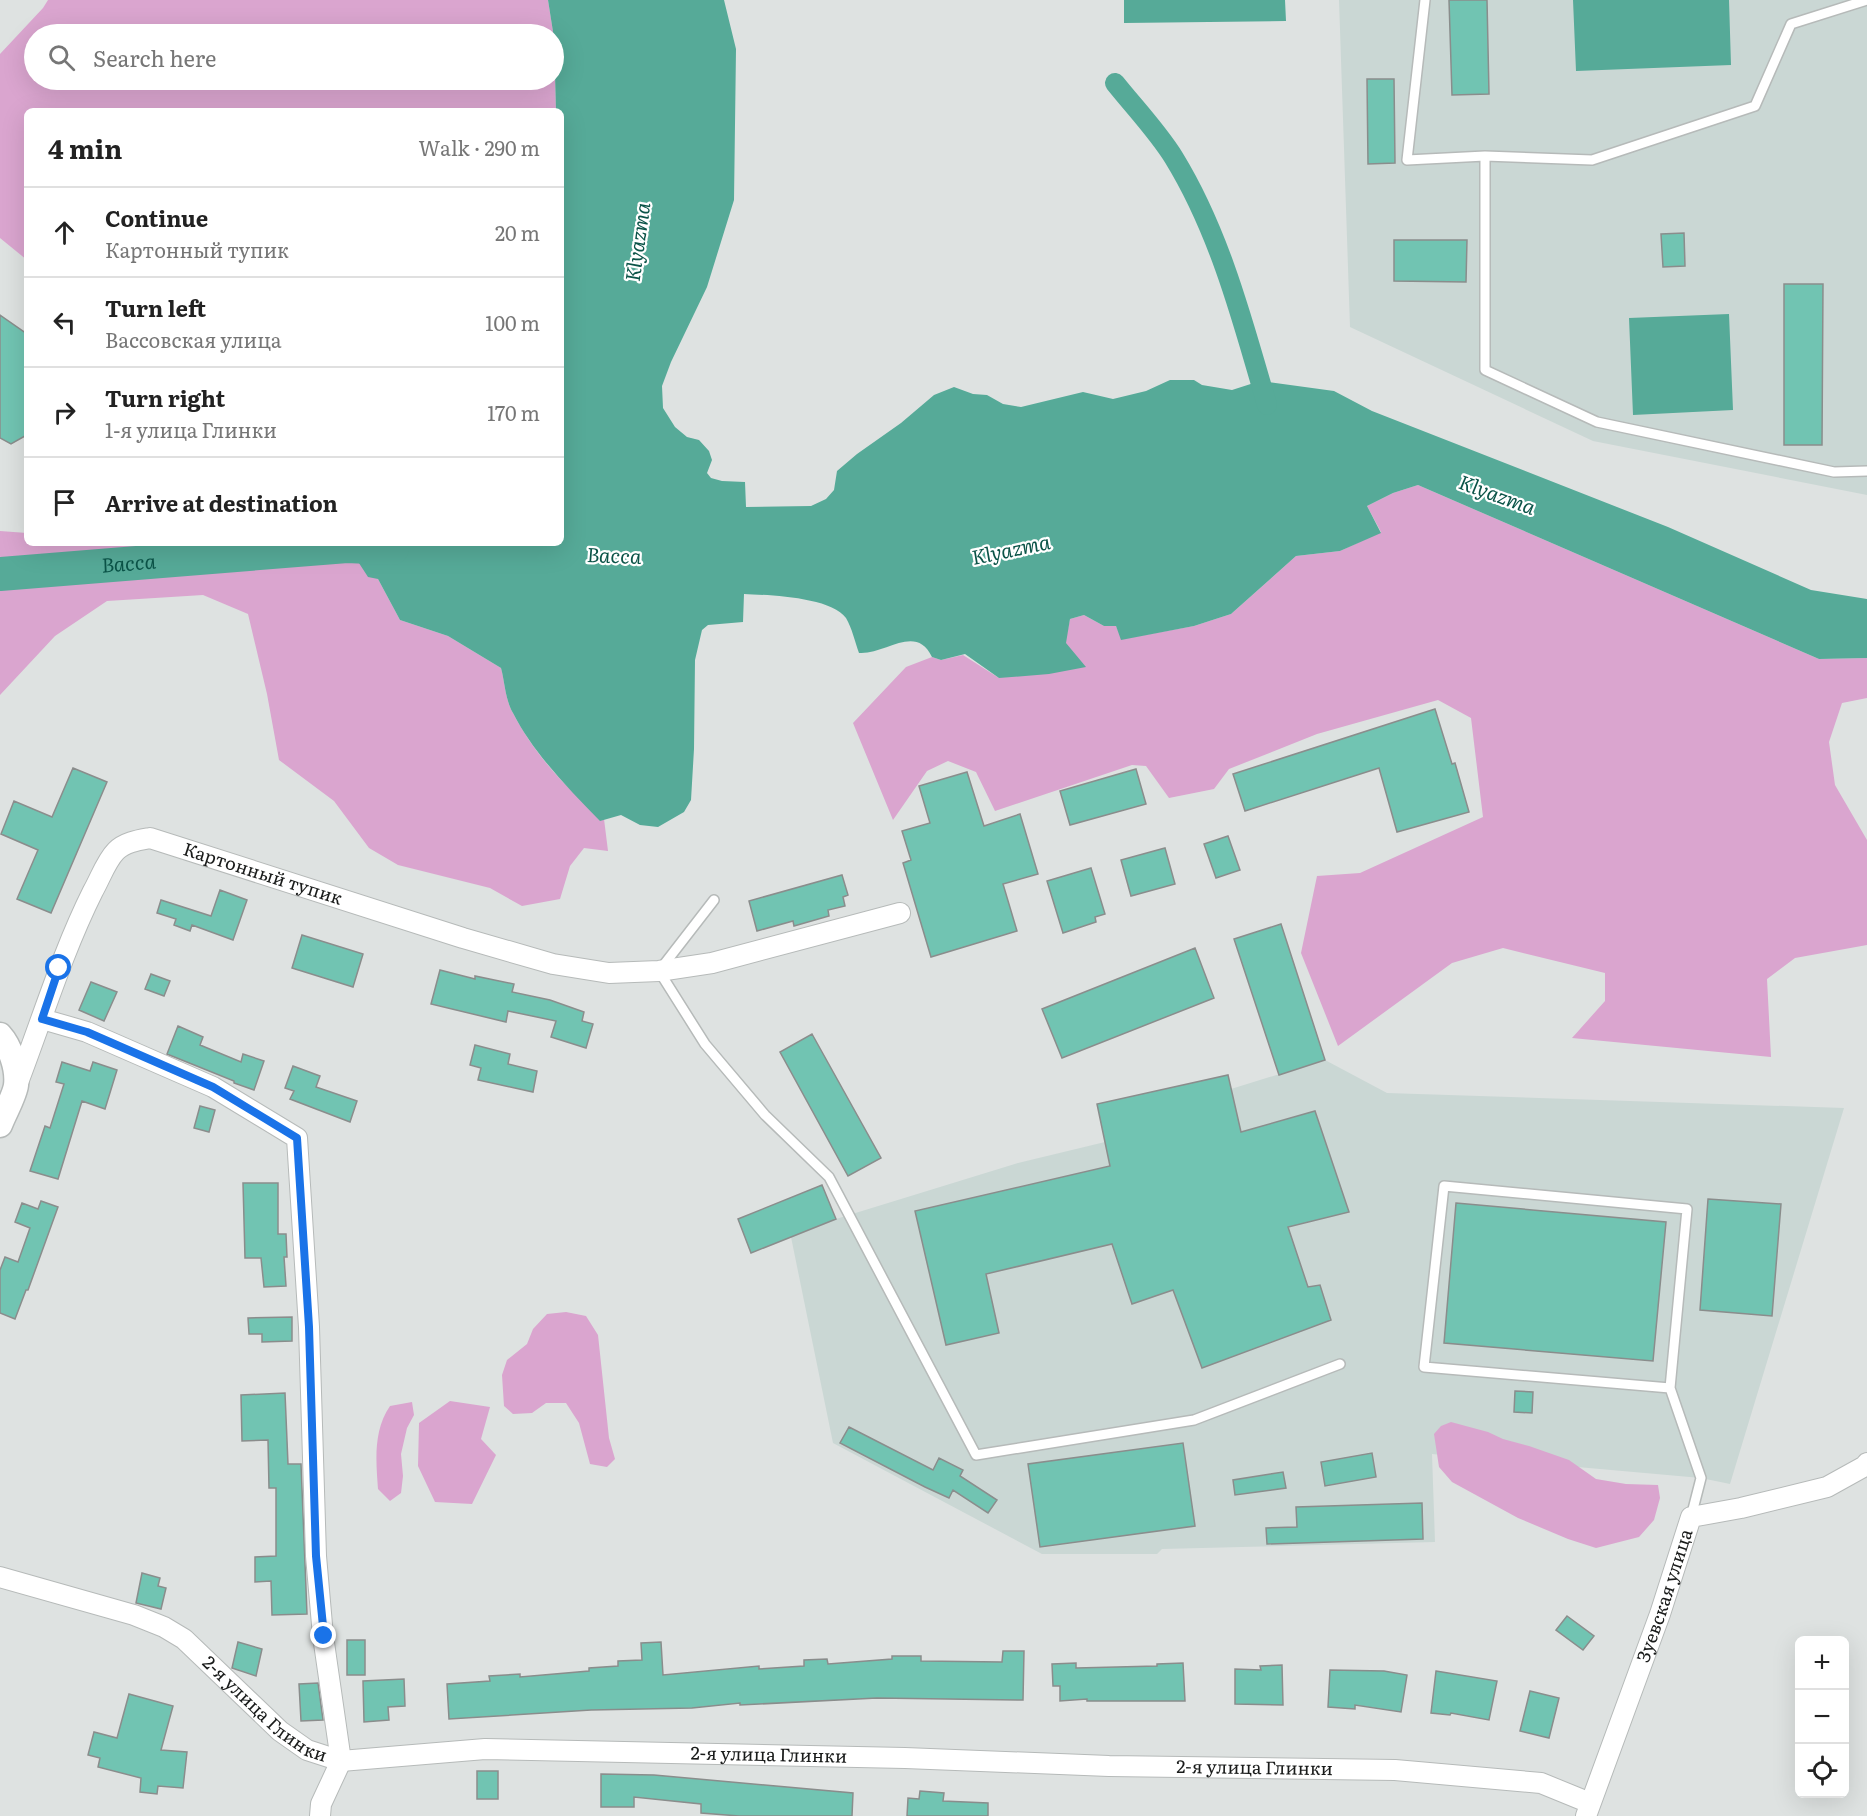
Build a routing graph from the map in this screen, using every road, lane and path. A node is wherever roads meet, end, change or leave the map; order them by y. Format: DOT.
graph roads {
  1 [pos="1425,0"];
  2 [pos="1867,0"];
  3 [pos="1485,156"];
  4 [pos="1867,471"];
  5 [pos="714,900"];
  6 [pos="900,913"];
  7 [pos="659,971"];
  8 [pos="42,1019"];
  9 [pos="0,1035"];
  10 [pos="16,1085"];
  11 [pos="0,1125"];
  12 [pos="1340,1364"];
  13 [pos="1670,1388"];
  14 [pos="1866,1465"];
  15 [pos="1691,1516"];
  16 [pos="0,1577"];
  17 [pos="341,1761"];
  18 [pos="1588,1809"];
  19 [pos="320,1816"];
  1 -- 3 [label="lane"];
  2 -- 3 [label="lane"];
  3 -- 4 [label="lane"];
  5 -- 7 [label="lane"];
  6 -- 7 [label="street, Картонный тупик"];
  7 -- 8 [label="street, Картонный тупик"];
  7 -- 12 [label="lane"];
  8 -- 10 [label="street, Картонный тупик"];
  8 -- 17 [label="street"];
  9 -- 10 [label="street"];
  10 -- 11 [label="street"];
  13 -- 13 [label="lane"];
  13 -- 15 [label="lane"];
  14 -- 15 [label="street, Зуевская улица"];
  15 -- 18 [label="street, Зуевская улица"];
  16 -- 17 [label="street, 2-я улица Глинки"];
  17 -- 18 [label="street, 2-я улица Глинки"];
  17 -- 19 [label="street"];
}
